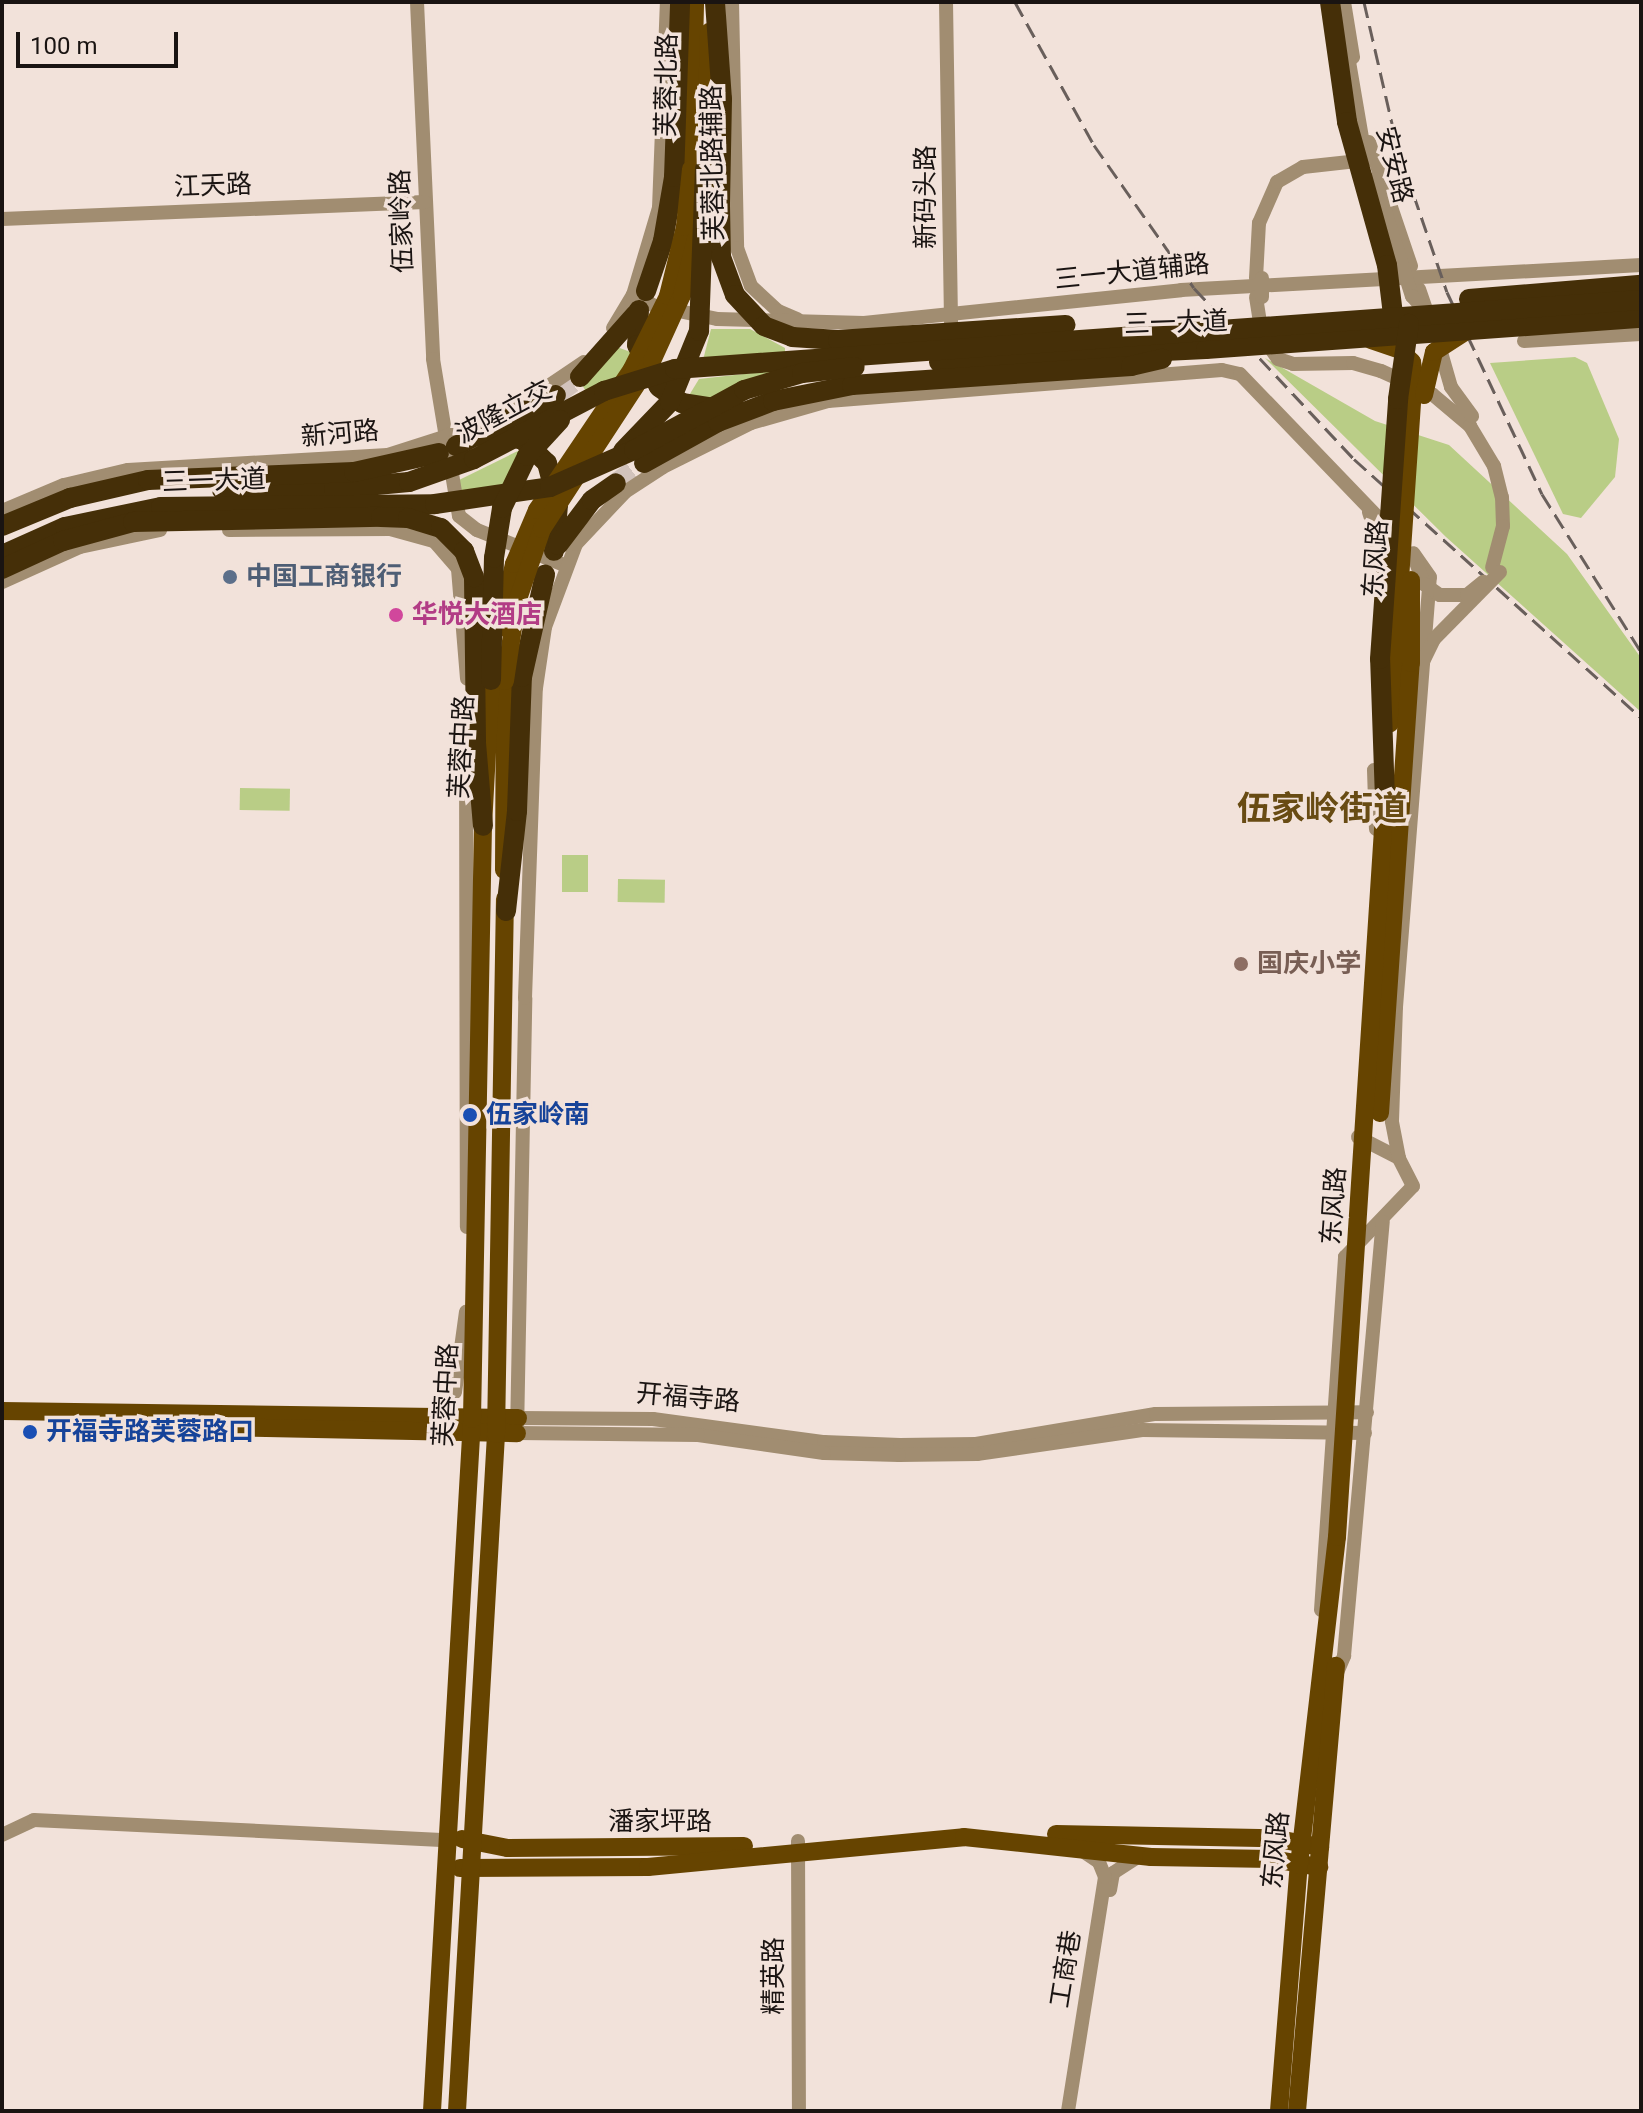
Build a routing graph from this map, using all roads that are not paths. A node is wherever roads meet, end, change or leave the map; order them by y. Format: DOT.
graph roads {
  1 [pos="417,2"];
  2 [pos="667,2"];
  3 [pos="680,2"];
  4 [pos="695,2"];
  5 [pos="713,2"];
  6 [pos="732,2"];
  7 [pos="944,2"];
  8 [pos="1330,2"];
  9 [pos="1338,2"];
  10 [pos="1344,2"];
  11 [pos="1364,136"];
  12 [pos="1339,165"];
  13 [pos="698,169"];
  14 [pos="1370,169"];
  15 [pos="425,200"];
  16 [pos="3,218"];
  17 [pos="1641,265"];
  18 [pos="1641,285"];
  19 [pos="1259,297"];
  20 [pos="639,299"];
  21 [pos="1641,300"];
  22 [pos="1440,314"];
  23 [pos="949,315"];
  24 [pos="1641,318"];
  25 [pos="821,324"];
  26 [pos="1361,328"];
  27 [pos="1182,330"];
  28 [pos="1471,331"];
  29 [pos="1641,334"];
  30 [pos="1524,341"];
  31 [pos="1206,349"];
  32 [pos="735,362"];
  33 [pos="580,377"];
  34 [pos="604,391"];
  35 [pos="951,391"];
  36 [pos="556,395"];
  37 [pos="1398,399"];
  38 [pos="1468,411"];
  39 [pos="741,412"];
  40 [pos="476,436"];
  41 [pos="446,445"];
  42 [pos="644,463"];
  43 [pos="612,473"];
  44 [pos="151,480"];
  45 [pos="409,482"];
  46 [pos="1363,499"];
  47 [pos="114,507"];
  48 [pos="8,513"];
  49 [pos="160,519"];
  50 [pos="64,520"];
  51 [pos="463,521"];
  52 [pos="2,541"];
  53 [pos="442,547"];
  54 [pos="32,554"];
  55 [pos="1413,554"];
  56 [pos="2,555"];
  57 [pos="559,558"];
  58 [pos="2,569"];
  59 [pos="1496,570"];
  60 [pos="545,575"];
  61 [pos="2,582"];
  62 [pos="467,672"];
  63 [pos="498,681"];
  64 [pos="476,743"];
  65 [pos="1406,750"];
  66 [pos="1394,796"];
  67 [pos="483,826"];
  68 [pos="506,911"];
  69 [pos="1399,1158"];
  70 [pos="1383,1222"];
  71 [pos="2,1411"];
  72 [pos="1333,1412"];
  73 [pos="1367,1412"];
  74 [pos="432,1419"];
  75 [pos="2,1421"];
  76 [pos="471,1426"];
  77 [pos="518,1426"];
  78 [pos="496,1427"];
  79 [pos="1332,1431"];
  80 [pos="1365,1433"];
  81 [pos="1328,1678"];
  82 [pos="2,1835"];
  83 [pos="474,1839"];
  84 [pos="447,1840"];
  85 [pos="1311,1846"];
  86 [pos="794,1848"];
  87 [pos="1077,1848"];
  88 [pos="1141,1856"];
  89 [pos="1299,1865"];
  90 [pos="473,1867"];
  91 [pos="1319,1867"];
  92 [pos="446,1868"];
  93 [pos="432,2111"];
  94 [pos="457,2111"];
  95 [pos="796,2111"];
  96 [pos="1071,2111"];
  97 [pos="1279,2111"];
  98 [pos="1297,2111"];
  1 -- 15 [label="street, 伍家岭路"];
  2 -- 20 [label="street, 芙蓉北路辅路"];
  3 -- 20 [label="highway"];
  4 -- 13 [label="main road, 芙蓉北路"];
  5 -- 13 [label="main road, 芙蓉北路"];
  5 -- 27 [label="highway, bridge"];
  6 -- 25 [label="street, 芙蓉北路辅路"];
  7 -- 23 [label="street, 新码头路"];
  8 -- 37 [label="highway, bridge"];
  9 -- 11 [label="street, 安安路"];
  10 -- 11 [label="street, 安安路"];
  11 -- 12 [label="street"];
  11 -- 14 [label="street, 安安路"];
  11 -- 38 [label="street"];
  12 -- 14 [label="street"];
  12 -- 19 [label="street, bridge"];
  13 -- 43 [label="highway, bridge"];
  13 -- 63 [label="main road, bridge"];
  14 -- 22 [label="street, 安安路, bridge"];
  14 -- 26 [label="street, 安安路, bridge"];
  15 -- 16 [label="street, 江天路"];
  15 -- 41 [label="street, 伍家岭路"];
  17 -- 23 [label="street, 三一大道辅路"];
  18 -- 37 [label="highway, bridge"];
  19 -- 38 [label="street"];
  19 -- 59 [label="street"];
  20 -- 25 [label="street, 三一大道辅路"];
  20 -- 33 [label="highway"];
  20 -- 39 [label="highway"];
  20 -- 41 [label="street, 新河路"];
  21 -- 22 [label="highway, 三一大道, bridge"];
  22 -- 26 [label="highway, 三一大道, bridge"];
  23 -- 25 [label="street, 三一大道辅路"];
  23 -- 35 [label="street, 新码头路"];
  24 -- 28 [label="highway, 三一大道, bridge"];
  26 -- 27 [label="highway, 三一大道, bridge"];
  26 -- 28 [label="highway, 三一大道, bridge"];
  26 -- 31 [label="highway, 三一大道, bridge"];
  26 -- 66 [label="main road, 东风路, bridge"];
  27 -- 32 [label="highway, 三一大道, bridge"];
  28 -- 55 [label="main road, bridge"];
  29 -- 30 [label="street"];
  31 -- 39 [label="highway, bridge"];
  31 -- 43 [label="highway, 三一大道, bridge"];
  32 -- 34 [label="highway, 波隆立交, bridge"];
  34 -- 45 [label="highway, 波隆立交, bridge"];
  34 -- 63 [label="highway, bridge"];
  35 -- 46 [label="street"];
  35 -- 57 [label="street"];
  36 -- 40 [label="highway"];
  37 -- 66 [label="highway, bridge"];
  38 -- 59 [label="street"];
  39 -- 42 [label="highway"];
  40 -- 41 [label="highway"];
  40 -- 57 [label="highway"];
  41 -- 44 [label="highway"];
  41 -- 48 [label="street, 新河路"];
  41 -- 51 [label="street, 伍家岭路"];
  43 -- 47 [label="highway, 三一大道, bridge"];
  43 -- 57 [label="highway"];
  44 -- 47 [label="highway"];
  44 -- 48 [label="highway"];
  45 -- 47 [label="highway, 三一大道"];
  46 -- 69 [label="street"];
  46 -- 69 [label="street"];
  47 -- 49 [label="highway, bridge"];
  47 -- 50 [label="highway, 三一大道"];
  48 -- 50 [label="highway"];
  49 -- 54 [label="highway, bridge"];
  49 -- 64 [label="highway, bridge"];
  50 -- 52 [label="highway, 三一大道"];
  50 -- 54 [label="highway"];
  50 -- 56 [label="highway, 三一大道"];
  51 -- 53 [label="street"];
  51 -- 57 [label="street"];
  53 -- 61 [label="street"];
  53 -- 62 [label="street"];
  54 -- 58 [label="highway, bridge"];
  55 -- 59 [label="street, bridge"];
  55 -- 65 [label="main road, bridge"];
  57 -- 77 [label="street"];
  59 -- 65 [label="street, bridge"];
  60 -- 68 [label="highway"];
  62 -- 64 [label="main road"];
  62 -- 74 [label="street"];
  63 -- 67 [label="main road, 芙蓉中路"];
  63 -- 68 [label="main road, 芙蓉中路"];
  64 -- 67 [label="highway"];
  65 -- 66 [label="main road, bridge"];
  66 -- 81 [label="main road, 东风路, bridge"];
  67 -- 76 [label="main road, 芙蓉中路"];
  68 -- 78 [label="main road, 芙蓉中路"];
  69 -- 70 [label="street"];
  70 -- 72 [label="street"];
  70 -- 73 [label="street"];
  71 -- 74 [label="main road, 开福寺路"];
  72 -- 73 [label="street, 开福寺路"];
  72 -- 77 [label="street, 开福寺路"];
  72 -- 79 [label="street"];
  73 -- 80 [label="street"];
  74 -- 76 [label="main road, 开福寺路"];
  75 -- 76 [label="main road, 开福寺路"];
  76 -- 78 [label="main road, 开福寺路"];
  76 -- 84 [label="main road, 芙蓉中路"];
  77 -- 78 [label="main road, 开福寺路"];
  77 -- 79 [label="street, 开福寺路"];
  78 -- 83 [label="main road, 芙蓉中路"];
  79 -- 80 [label="street, 开福寺路"];
  79 -- 81 [label="street"];
  80 -- 81 [label="street"];
  81 -- 85 [label="main road, 东风路"];
  82 -- 84 [label="street, 潘家坪路"];
  83 -- 84 [label="main road, 潘家坪路"];
  83 -- 86 [label="main road, 潘家坪路"];
  83 -- 90 [label="main road, 芙蓉中路"];
  84 -- 92 [label="main road, 芙蓉中路"];
  85 -- 86 [label="main road, 潘家坪路"];
  85 -- 89 [label="main road, 东风路"];
  85 -- 91 [label="main road, 东风路"];
  86 -- 87 [label="main road, 潘家坪路"];
  86 -- 90 [label="main road, 潘家坪路"];
  86 -- 95 [label="street, 精英路"];
  87 -- 88 [label="main road, 潘家坪路"];
  87 -- 96 [label="street, 工商巷"];
  88 -- 89 [label="main road, 潘家坪路"];
  88 -- 96 [label="street, 工商巷"];
  89 -- 91 [label="main road, 潘家坪路"];
  89 -- 97 [label="main road, 东风路"];
  90 -- 92 [label="main road, 潘家坪路"];
  90 -- 94 [label="main road, 芙蓉中路"];
  91 -- 98 [label="main road, 东风路"];
  92 -- 93 [label="main road, 芙蓉中路"];
}
